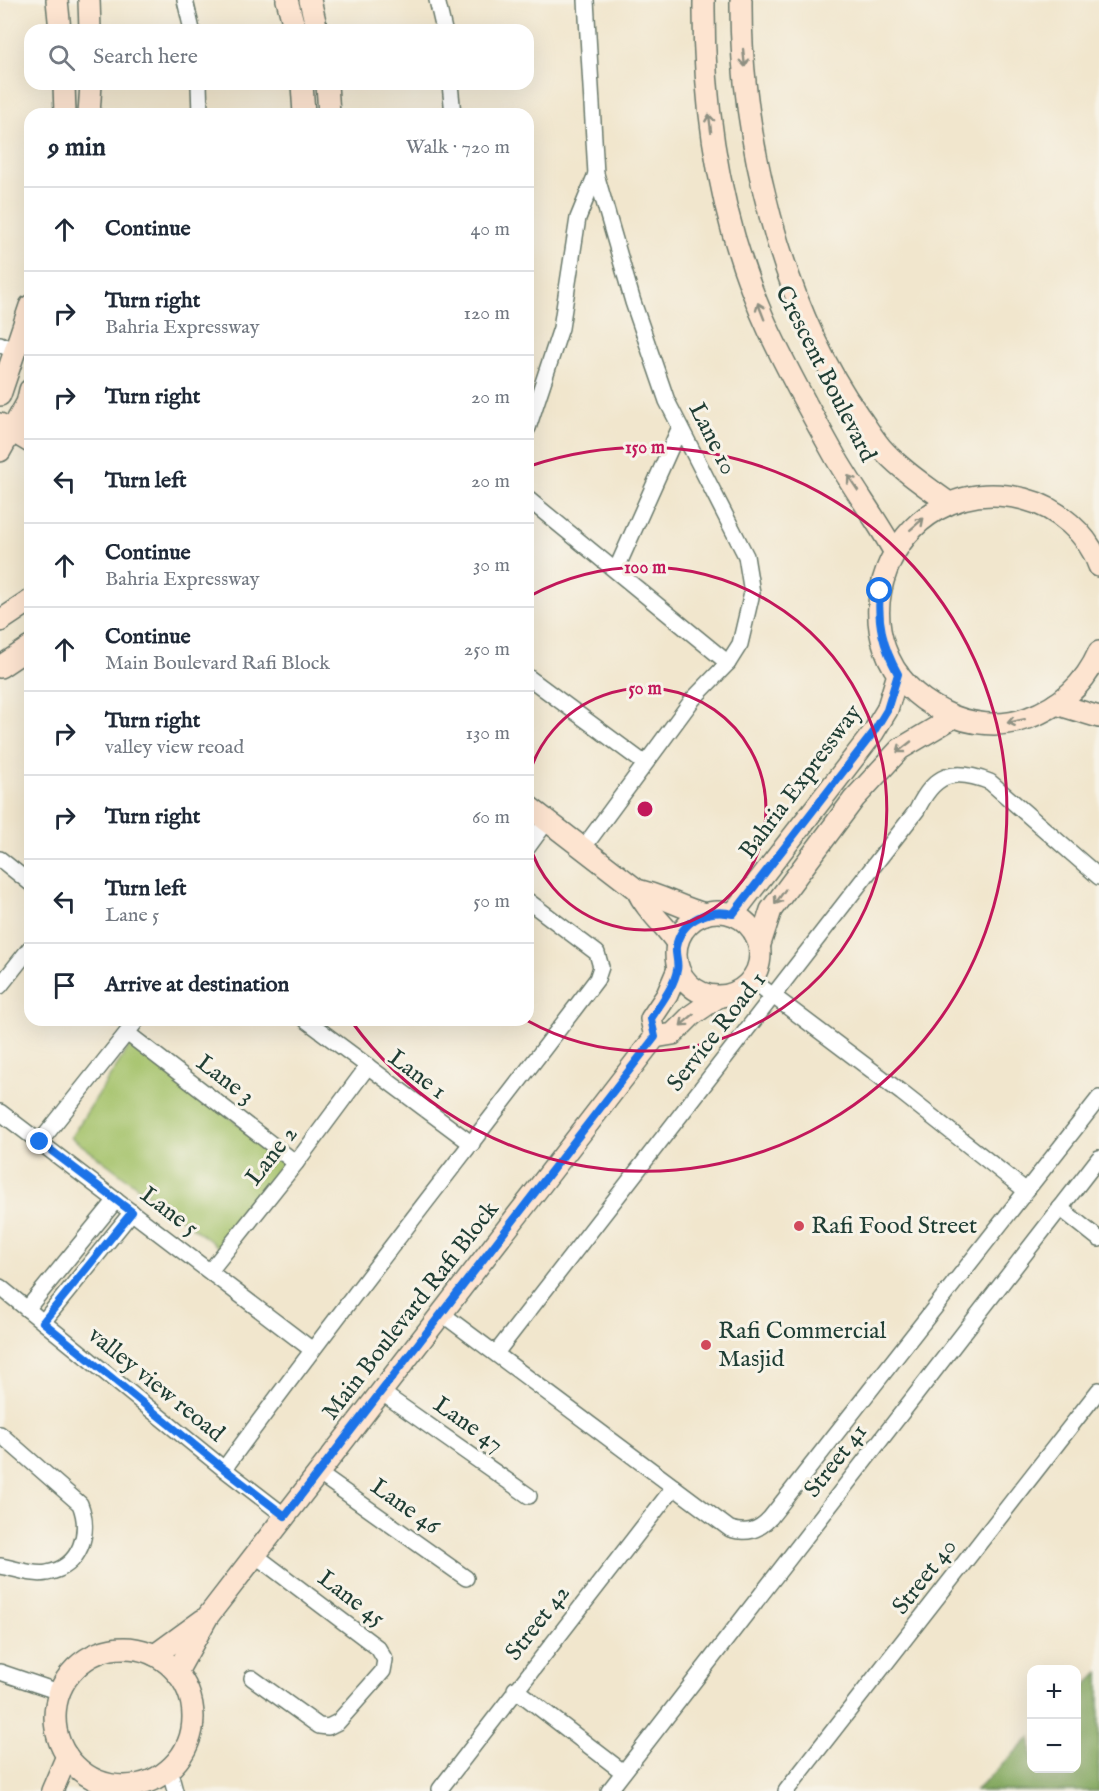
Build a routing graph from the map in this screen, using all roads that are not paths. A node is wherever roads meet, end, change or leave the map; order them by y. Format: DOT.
graph roads {
  1 [pos="57,0"];
  2 [pos="89,0"];
  3 [pos="185,0"];
  4 [pos="287,0"];
  5 [pos="310,0"];
  6 [pos="437,0"];
  7 [pos="586,0"];
  8 [pos="704,0"];
  9 [pos="741,0"];
  10 [pos="59,24"];
  11 [pos="90,24"];
  12 [pos="191,24"];
  13 [pos="293,24"];
  14 [pos="316,24"];
  15 [pos="443,24"];
  16 [pos="64,90"];
  17 [pos="91,90"];
  18 [pos="199,90"];
  19 [pos="302,90"];
  20 [pos="327,90"];
  21 [pos="451,90"];
  22 [pos="65,108"];
  23 [pos="89,108"];
  24 [pos="200,108"];
  25 [pos="304,108"];
  26 [pos="329,108"];
  27 [pos="452,108"];
  28 [pos="596,174"];
  29 [pos="24,317"];
  30 [pos="7,348"];
  31 [pos="3,386"];
  32 [pos="24,397"];
  33 [pos="534,410"];
  34 [pos="24,411"];
  35 [pos="680,427"];
  36 [pos="14,432"];
  37 [pos="0,451"];
  38 [pos="949,503"];
  39 [pos="534,504"];
  40 [pos="894,551"];
  41 [pos="1099,566"];
  42 [pos="616,570"];
  43 [pos="24,605"];
  44 [pos="0,621"];
  45 [pos="24,651"];
  46 [pos="1099,652"];
  47 [pos="728,663"];
  48 [pos="0,668"];
  49 [pos="898,674"];
  50 [pos="534,682"];
  51 [pos="1056,704"];
  52 [pos="954,717"];
  53 [pos="1099,717"];
  54 [pos="644,764"];
  55 [pos="534,811"];
  56 [pos="547,821"];
  57 [pos="534,839"];
  58 [pos="584,848"];
  59 [pos="0,860"];
  60 [pos="1099,877"];
  61 [pos="24,878"];
  62 [pos="637,890"];
  63 [pos="534,906"];
  64 [pos="705,914"];
  65 [pos="733,914"];
  66 [pos="677,943"];
  67 [pos="760,944"];
  68 [pos="24,956"];
  69 [pos="678,969"];
  70 [pos="752,980"];
  71 [pos="0,986"];
  72 [pos="774,996"];
  73 [pos="718,997"];
  74 [pos="132,1026"];
  75 [pos="314,1026"];
  76 [pos="127,1033"];
  77 [pos="655,1037"];
  78 [pos="368,1066"];
  79 [pos="1099,1098"];
  80 [pos="0,1112"];
  81 [pos="40,1142"];
  82 [pos="472,1144"];
  83 [pos="1099,1158"];
  84 [pos="296,1163"];
  85 [pos="1025,1190"];
  86 [pos="116,1200"];
  87 [pos="1060,1208"];
  88 [pos="132,1212"];
  89 [pos="1099,1239"];
  90 [pos="210,1270"];
  91 [pos="0,1287"];
  92 [pos="27,1309"];
  93 [pos="441,1313"];
  94 [pos="43,1322"];
  95 [pos="311,1349"];
  96 [pos="496,1353"];
  97 [pos="1099,1390"];
  98 [pos="381,1392"];
  99 [pos="0,1434"];
  100 [pos="224,1469"];
  101 [pos="318,1473"];
  102 [pos="674,1486"];
  103 [pos="529,1496"];
  104 [pos="285,1516"];
  105 [pos="255,1555"];
  106 [pos="0,1566"];
  107 [pos="466,1578"];
  108 [pos="208,1616"];
  109 [pos="155,1655"];
  110 [pos="0,1672"];
  111 [pos="177,1672"];
  112 [pos="252,1678"];
  113 [pos="515,1689"];
  114 [pos="59,1692"];
  115 [pos="67,1756"];
  116 [pos="169,1769"];
  117 [pos="623,1772"];
  118 [pos="112,1789"];
  119 [pos="440,1789"];
  120 [pos="52,1791"];
  121 [pos="175,1791"];
  122 [pos="609,1791"];
  123 [pos="786,1791"];
  1 -- 10 [label="main road"];
  2 -- 11 [label="main road"];
  3 -- 12 [label="street"];
  4 -- 13 [label="main road"];
  5 -- 14 [label="main road"];
  6 -- 15 [label="street"];
  7 -- 28 [label="street, Lane 10"];
  40 -- 8 [label="main road, Crescent Boulevard, one-way"];
  9 -- 38 [label="main road, Crescent Boulevard, one-way"];
  16 -- 22 [label="main road"];
  17 -- 23 [label="main road"];
  18 -- 24 [label="street"];
  19 -- 25 [label="main road"];
  20 -- 26 [label="main road"];
  21 -- 27 [label="street"];
  28 -- 33 [label="street"];
  28 -- 35 [label="street, Lane 10"];
  29 -- 30 [label="main road"];
  30 -- 31 [label="main road"];
  31 -- 32 [label="main road"];
  34 -- 36 [label="main road"];
  35 -- 42 [label="street"];
  35 -- 47 [label="street, Lane 10"];
  36 -- 37 [label="main road"];
  40 -- 38 [label="main road, one-way"];
  38 -- 41 [label="main road"];
  39 -- 42 [label="street"];
  40 -- 49 [label="main road"];
  42 -- 47 [label="street"];
  43 -- 44 [label="main road"];
  45 -- 48 [label="main road"];
  46 -- 51 [label="main road"];
  47 -- 54 [label="street, Lane 10"];
  49 -- 52 [label="main road"];
  49 -- 65 [label="main road, Bahria Expressway"];
  50 -- 54 [label="street"];
  51 -- 52 [label="main road, one-way"];
  51 -- 53 [label="main road"];
  52 -- 67 [label="main road, one-way"];
  54 -- 58 [label="street, Lane 10"];
  55 -- 56 [label="main road"];
  56 -- 57 [label="street"];
  56 -- 58 [label="main road"];
  58 -- 62 [label="main road"];
  59 -- 61 [label="street"];
  60 -- 72 [label="street, Service Road 1"];
  62 -- 64 [label="main road"];
  62 -- 66 [label="main road"];
  63 -- 82 [label="street"];
  64 -- 65 [label="main road"];
  64 -- 66 [label="main road"];
  65 -- 67 [label="main road"];
  66 -- 69 [label="main road"];
  67 -- 70 [label="main road"];
  68 -- 71 [label="street"];
  69 -- 73 [label="main road"];
  69 -- 77 [label="main road"];
  70 -- 72 [label="street"];
  70 -- 73 [label="main road"];
  72 -- 85 [label="street"];
  72 -- 96 [label="street, Service Road 1"];
  73 -- 77 [label="main road, one-way"];
  74 -- 76 [label="street"];
  75 -- 78 [label="street, Lane 1"];
  76 -- 81 [label="street"];
  76 -- 84 [label="street, Lane 3"];
  77 -- 93 [label="main road, Main Boulevard Rafi Block"];
  78 -- 82 [label="street, Lane 1"];
  78 -- 84 [label="street, Lane 2"];
  79 -- 85 [label="street"];
  80 -- 81 [label="street, Lane 5"];
  81 -- 86 [label="street, Lane 5"];
  82 -- 95 [label="street"];
  83 -- 87 [label="street, Street 41"];
  84 -- 90 [label="street, Lane 2"];
  85 -- 102 [label="street"];
  86 -- 88 [label="street, Lane 5"];
  86 -- 92 [label="street"];
  87 -- 89 [label="street"];
  87 -- 117 [label="street, Street 41"];
  88 -- 90 [label="street, Lane 5"];
  88 -- 94 [label="street"];
  90 -- 95 [label="street, Lane 5"];
  91 -- 92 [label="street, valley view reoad"];
  92 -- 94 [label="street, valley view reoad"];
  93 -- 96 [label="street"];
  93 -- 98 [label="main road, Main Boulevard Rafi Block"];
  94 -- 100 [label="street, valley view reoad"];
  95 -- 100 [label="street"];
  96 -- 102 [label="street"];
  97 -- 123 [label="street, Street 40"];
  98 -- 101 [label="main road, Main Boulevard Rafi Block"];
  98 -- 103 [label="street, Lane 47"];
  99 -- 106 [label="street"];
  100 -- 104 [label="street, valley view reoad"];
  101 -- 104 [label="main road, Main Boulevard Rafi Block"];
  101 -- 107 [label="street, Lane 46"];
  102 -- 113 [label="street, Street 42"];
  104 -- 105 [label="main road, Main Boulevard Rafi Block"];
  105 -- 108 [label="main road, Main Boulevard Rafi Block"];
  105 -- 112 [label="street, Lane 45"];
  108 -- 109 [label="main road"];
  108 -- 111 [label="main road"];
  109 -- 111 [label="main road"];
  109 -- 114 [label="main road"];
  110 -- 114 [label="street"];
  111 -- 116 [label="main road"];
  113 -- 117 [label="street"];
  113 -- 119 [label="street, Street 42"];
  114 -- 115 [label="main road"];
  115 -- 118 [label="main road"];
  115 -- 120 [label="main road"];
  116 -- 118 [label="main road"];
  116 -- 121 [label="street"];
  117 -- 122 [label="street, Street 41"];
}
